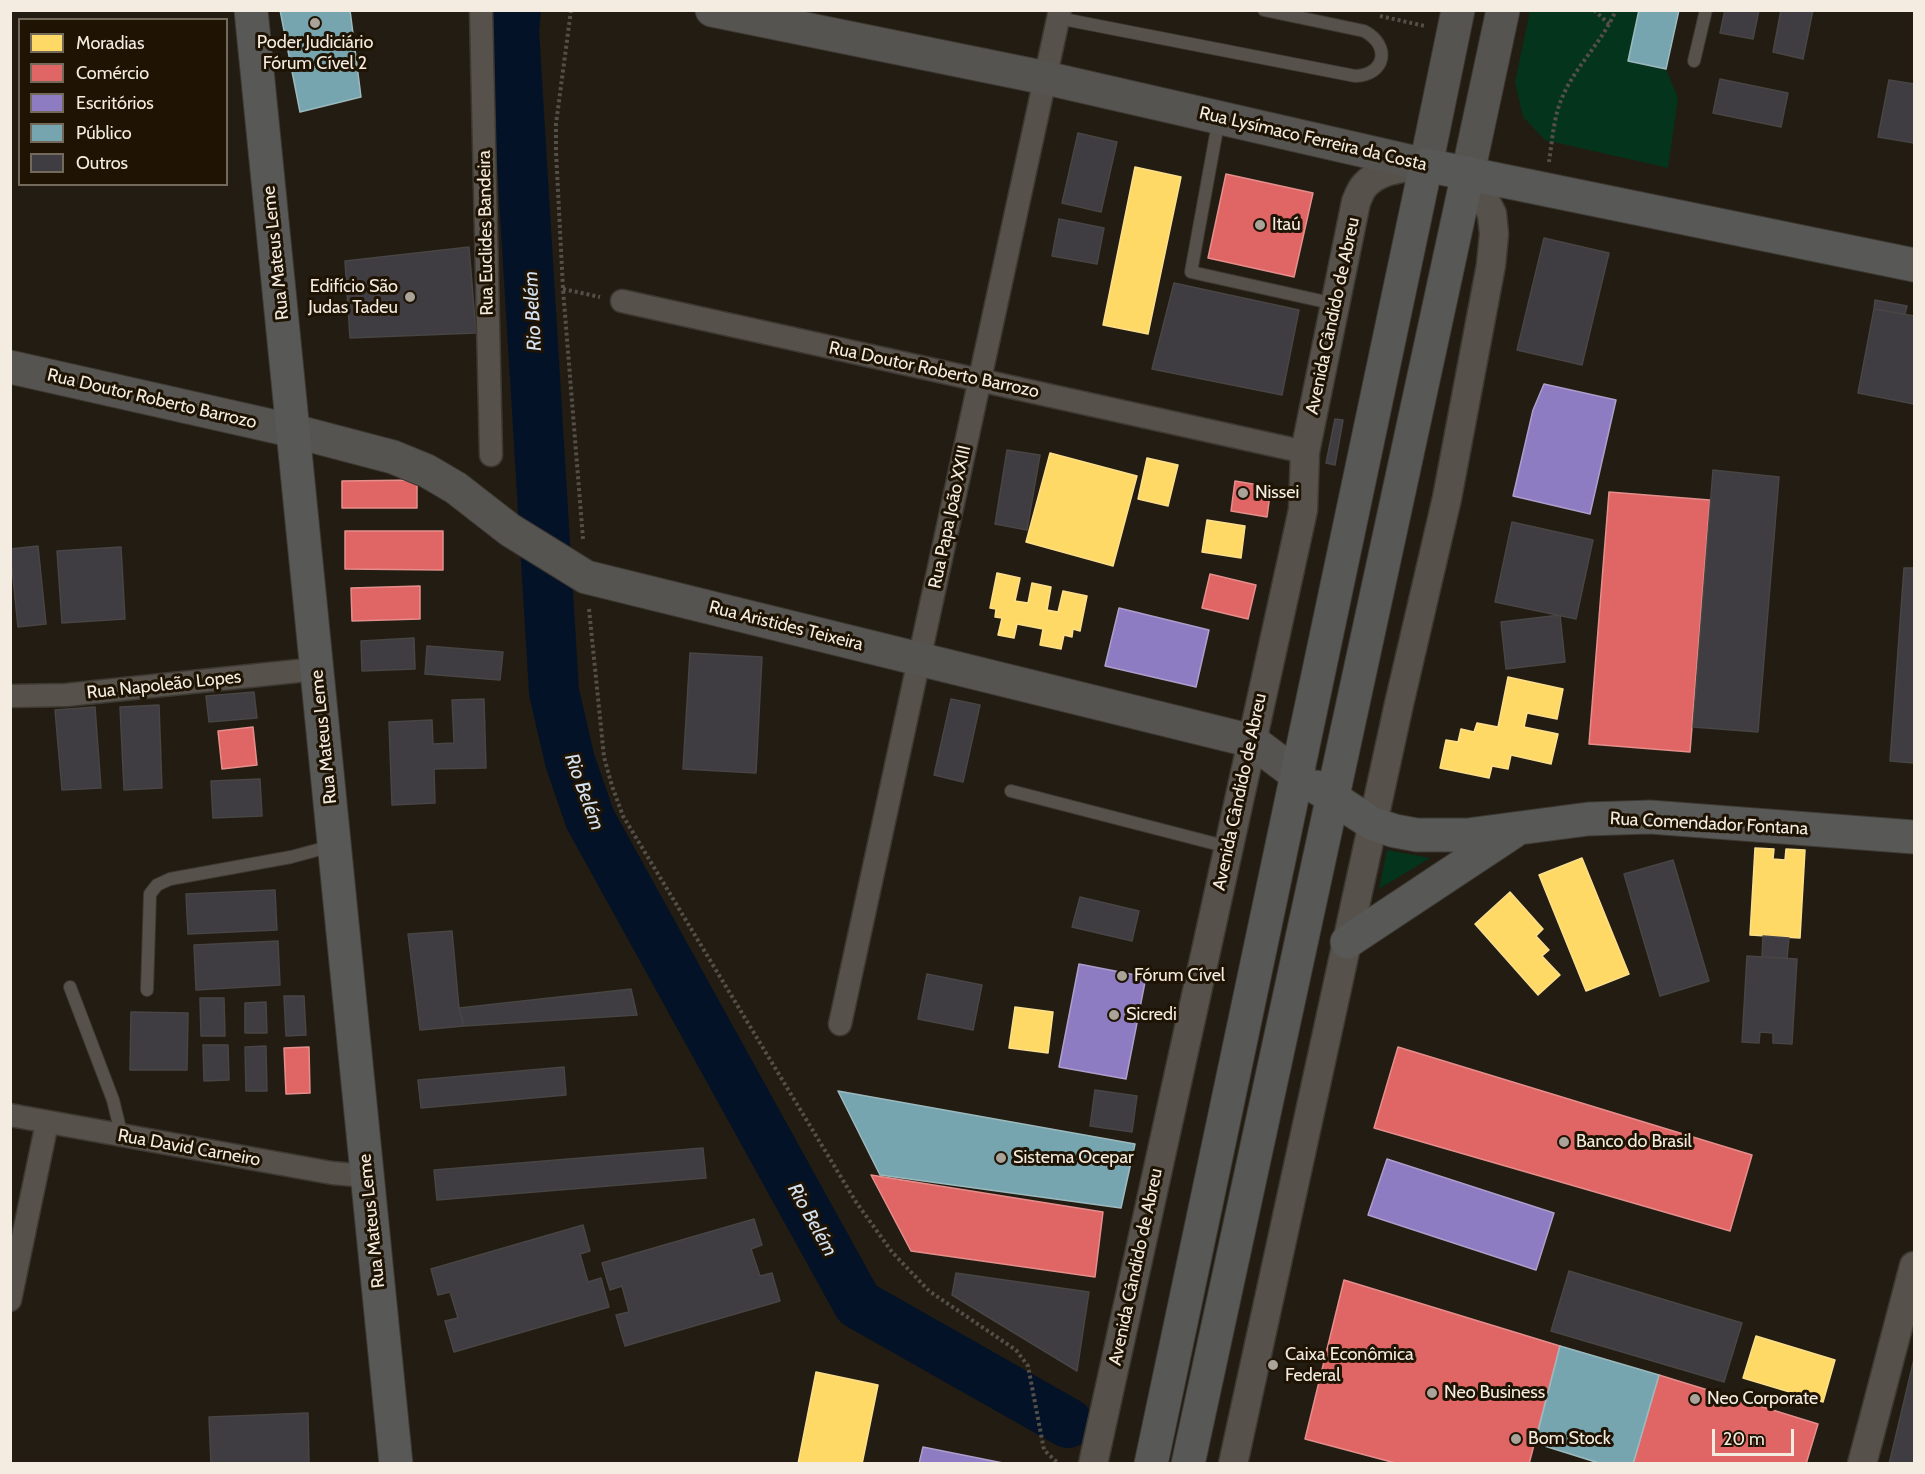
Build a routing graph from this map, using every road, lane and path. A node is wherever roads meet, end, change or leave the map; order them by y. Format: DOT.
graph roads {
  1 [pos="251,10"];
  2 [pos="481,10"];
  3 [pos="571,10"];
  4 [pos="712,10"];
  5 [pos="1264,10"];
  6 [pos="1503,10"];
  7 [pos="1594,10"];
  8 [pos="1616,10"];
  9 [pos="1706,10"];
  10 [pos="1059,14"];
  11 [pos="761,15"];
  12 [pos="1375,15"];
  13 [pos="1456,22"];
  14 [pos="1609,24"];
  15 [pos="1694,61"];
  16 [pos="1046,78"];
  17 [pos="1219,117"];
  18 [pos="1426,165"];
  19 [pos="1468,173"];
  20 [pos="1543,189"];
  21 [pos="1914,265"];
  22 [pos="563,289"];
  23 [pos="622,301"];
  24 [pos="1335,304"];
  25 [pos="10,367"];
  26 [pos="980,380"];
  27 [pos="294,431"];
  28 [pos="1305,452"];
  29 [pos="491,455"];
  30 [pos="583,538"];
  31 [pos="588,599"];
  32 [pos="920,658"];
  33 [pos="317,669"];
  34 [pos="10,696"];
  35 [pos="1252,741"];
  36 [pos="1297,775"];
  37 [pos="1011,791"];
  38 [pos="1333,798"];
  39 [pos="1373,824"];
  40 [pos="1518,829"];
  41 [pos="1914,837"];
  42 [pos="334,845"];
  43 [pos="1228,847"];
  44 [pos="1347,942"];
  45 [pos="70,987"];
  46 [pos="147,990"];
  47 [pos="840,1024"];
  48 [pos="10,1115"];
  49 [pos="47,1122"];
  50 [pos="122,1137"];
  51 [pos="368,1176"];
  52 [pos="1914,1266"];
  53 [pos="10,1300"];
  54 [pos="1192,1462"];
  55 [pos="396,1464"];
  56 [pos="1059,1464"];
  57 [pos="1093,1464"];
  58 [pos="1151,1464"];
  59 [pos="1233,1464"];
  60 [pos="1862,1464"];
  1 -- 27 [label="main road, Rua Mateus Leme"];
  2 -- 29 [label="street, Rua Euclides Bandeira"];
  3 -- 22 [label="path"];
  4 -- 11 [label="main road, Rua Lysímaco Ferreira da Costa"];
  5 -- 10 [label="lane"];
  6 -- 19 [label="main road"];
  7 -- 14 [label="path"];
  8 -- 14 [label="path"];
  9 -- 15 [label="lane"];
  10 -- 16 [label="street, Rua Papa João XXIII"];
  11 -- 16 [label="main road, Rua Lysímaco Ferreira da Costa"];
  12 -- 13 [label="path"];
  13 -- 18 [label="main road"];
  14 -- 20 [label="path"];
  16 -- 17 [label="main road, Rua Lysímaco Ferreira da Costa"];
  16 -- 26 [label="street, Rua Papa João XXIII"];
  17 -- 18 [label="main road, Rua Lysímaco Ferreira da Costa"];
  17 -- 24 [label="lane"];
  18 -- 19 [label="main road, Rua Lysímaco Ferreira da Costa"];
  18 -- 24 [label="street, Avenida Cândido de Abreu"];
  18 -- 36 [label="main road"];
  19 -- 20 [label="main road, Rua Lysímaco Ferreira da Costa"];
  19 -- 38 [label="main road"];
  19 -- 39 [label="street"];
  20 -- 21 [label="main road, Rua Lysímaco Ferreira da Costa"];
  22 -- 23 [label="path"];
  22 -- 30 [label="path"];
  23 -- 26 [label="street, Rua Doutor Roberto Barrozo"];
  24 -- 28 [label="street, Avenida Cândido de Abreu"];
  25 -- 27 [label="main road, Rua Doutor Roberto Barrozo"];
  26 -- 28 [label="street, Rua Doutor Roberto Barrozo"];
  26 -- 32 [label="street, Rua Papa João XXIII"];
  27 -- 32 [label="main road, Rua Aristides Teixeira"];
  27 -- 33 [label="main road, Rua Mateus Leme"];
  28 -- 35 [label="street, Avenida Cândido de Abreu"];
  31 -- 56 [label="path"];
  32 -- 35 [label="main road, Rua Aristides Teixeira"];
  32 -- 47 [label="street, Rua Papa João XXIII"];
  33 -- 34 [label="street, Rua Napoleão Lopes"];
  33 -- 42 [label="main road, Rua Mateus Leme"];
  35 -- 36 [label="main road, Rua Aristides Teixeira"];
  35 -- 43 [label="street, Avenida Cândido de Abreu"];
  36 -- 38 [label="main road, Rua Comendador Fontana"];
  36 -- 58 [label="main road"];
  37 -- 43 [label="lane"];
  38 -- 39 [label="main road, Rua Comendador Fontana"];
  38 -- 54 [label="main road"];
  39 -- 40 [label="main road, Rua Comendador Fontana"];
  39 -- 44 [label="street"];
  40 -- 41 [label="main road, Rua Comendador Fontana"];
  40 -- 44 [label="main road"];
  42 -- 46 [label="lane"];
  42 -- 51 [label="main road, Rua Mateus Leme"];
  43 -- 57 [label="street, Avenida Cândido de Abreu"];
  44 -- 59 [label="street"];
  45 -- 50 [label="lane"];
  48 -- 49 [label="street, Rua David Carneiro"];
  49 -- 50 [label="street, Rua David Carneiro"];
  49 -- 53 [label="street"];
  50 -- 51 [label="street, Rua David Carneiro"];
  51 -- 55 [label="main road, Rua Mateus Leme"];
  52 -- 60 [label="street"];
}
